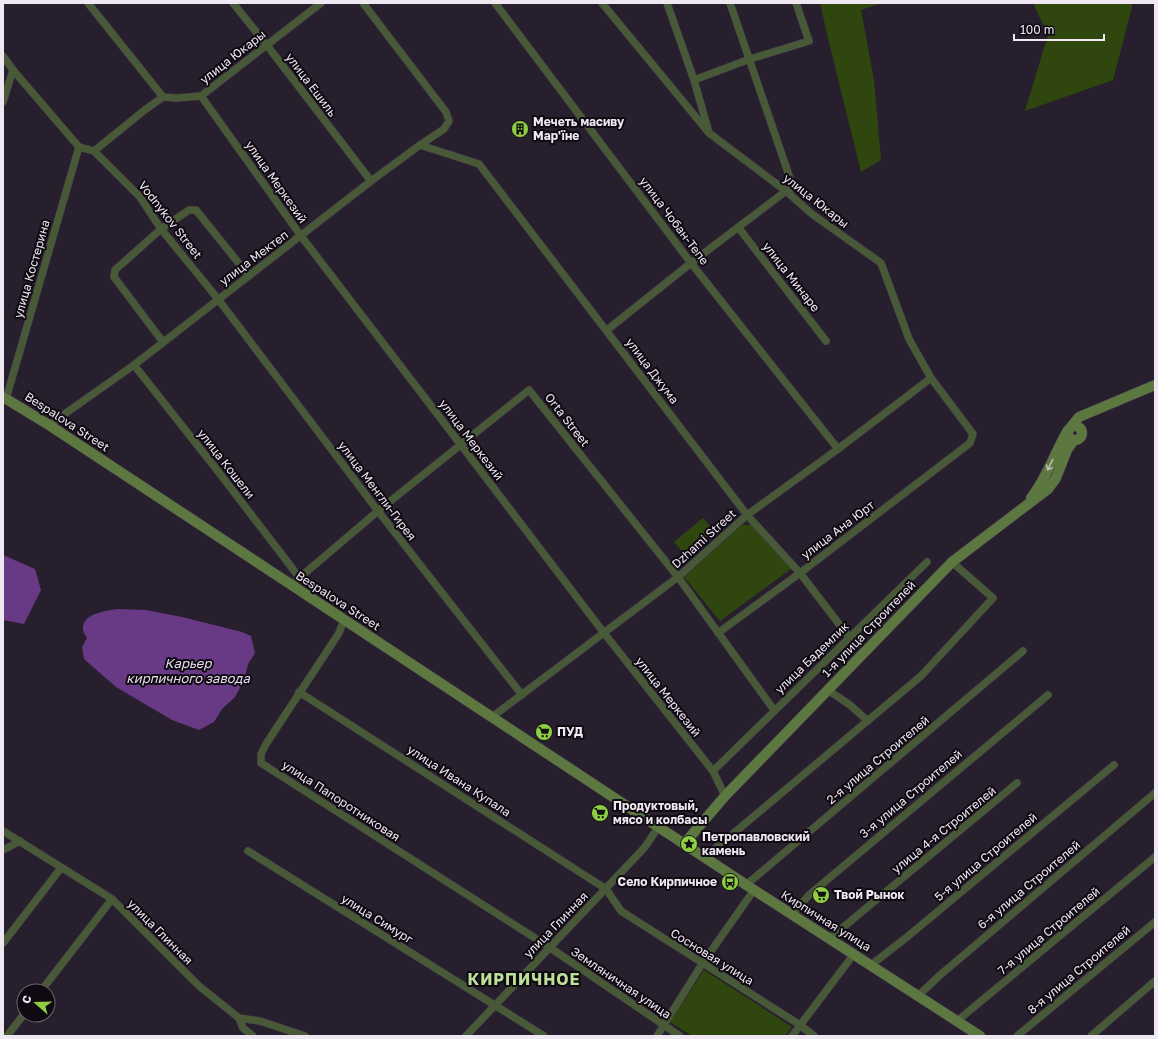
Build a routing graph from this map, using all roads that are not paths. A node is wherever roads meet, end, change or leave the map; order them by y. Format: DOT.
graph roads {
  1 [pos="88,3"];
  2 [pos="233,3"];
  3 [pos="321,3"];
  4 [pos="363,3"];
  5 [pos="495,3"];
  6 [pos="602,3"];
  7 [pos="668,3"];
  8 [pos="730,3"];
  9 [pos="796,3"];
  10 [pos="266,44"];
  11 [pos="3,56"];
  12 [pos="750,59"];
  13 [pos="13,70"];
  14 [pos="694,80"];
  15 [pos="163,96"];
  16 [pos="201,96"];
  17 [pos="3,102"];
  18 [pos="709,133"];
  19 [pos="420,145"];
  20 [pos="79,147"];
  21 [pos="94,151"];
  22 [pos="371,181"];
  23 [pos="786,191"];
  24 [pos="738,227"];
  25 [pos="161,229"];
  26 [pos="301,236"];
  27 [pos="691,262"];
  28 [pos="249,276"];
  29 [pos="218,299"];
  30 [pos="607,330"];
  31 [pos="826,341"];
  32 [pos="163,342"];
  33 [pos="134,365"];
  34 [pos="931,378"];
  35 [pos="1155,385"];
  36 [pos="5,398"];
  37 [pos="1079,417"];
  38 [pos="49,425"];
  39 [pos="1070,429"];
  40 [pos="1083,431"];
  41 [pos="1074,440"];
  42 [pos="970,443"];
  43 [pos="462,445"];
  44 [pos="838,449"];
  45 [pos="378,511"];
  46 [pos="1016,514"];
  47 [pos="747,515"];
  48 [pos="927,562"];
  49 [pos="952,562"];
  50 [pos="800,573"];
  51 [pos="678,577"];
  52 [pos="299,578"];
  53 [pos="291,585"];
  54 [pos="344,620"];
  55 [pos="604,633"];
  56 [pos="718,633"];
  57 [pos="849,637"];
  58 [pos="1023,651"];
  59 [pos="828,690"];
  60 [pos="300,692"];
  61 [pos="522,694"];
  62 [pos="1048,695"];
  63 [pos="774,710"];
  64 [pos="492,718"];
  65 [pos="868,721"];
  66 [pos="1114,766"];
  67 [pos="713,771"];
  68 [pos="1017,783"];
  69 [pos="1155,793"];
  70 [pos="725,796"];
  71 [pos="659,826"];
  72 [pos="3,831"];
  73 [pos="20,841"];
  74 [pos="684,844"];
  75 [pos="3,850"];
  76 [pos="248,851"];
  77 [pos="704,857"];
  78 [pos="1155,857"];
  79 [pos="60,868"];
  80 [pos="750,888"];
  81 [pos="606,889"];
  82 [pos="112,899"];
  83 [pos="792,915"];
  84 [pos="1155,922"];
  85 [pos="829,939"];
  86 [pos="3,943"];
  87 [pos="549,947"];
  88 [pos="854,954"];
  89 [pos="702,964"];
  90 [pos="871,965"];
  91 [pos="1155,981"];
  92 [pos="48,983"];
  93 [pos="918,996"];
  94 [pos="495,1005"];
  95 [pos="239,1018"];
  96 [pos="957,1022"];
  97 [pos="17,1023"];
  98 [pos="664,1025"];
  99 [pos="800,1025"];
  100 [pos="7,1036"];
  101 [pos="253,1036"];
  102 [pos="305,1036"];
  103 [pos="466,1036"];
  104 [pos="544,1036"];
  105 [pos="657,1036"];
  106 [pos="680,1036"];
  107 [pos="792,1036"];
  108 [pos="814,1036"];
  109 [pos="980,1036"];
  110 [pos="1017,1036"];
  111 [pos="1091,1036"];
  1 -- 15 [label="street"];
  2 -- 10 [label="street, улица Ешиль"];
  3 -- 10 [label="street, улица Юкары"];
  4 -- 19 [label="street, улица Мектеп"];
  5 -- 27 [label="street, улица Чобан-Тепе"];
  6 -- 18 [label="street, улица Юкары"];
  7 -- 14 [label="street"];
  8 -- 12 [label="street"];
  9 -- 12 [label="street"];
  10 -- 16 [label="street, улица Юкары"];
  10 -- 22 [label="street, улица Ешиль"];
  11 -- 13 [label="street"];
  12 -- 14 [label="street"];
  12 -- 23 [label="street"];
  13 -- 17 [label="street"];
  13 -- 20 [label="street"];
  14 -- 18 [label="street"];
  15 -- 16 [label="street, улица Юкары"];
  15 -- 21 [label="street"];
  16 -- 26 [label="street, улица Меркезий"];
  18 -- 23 [label="street, улица Юкары"];
  19 -- 22 [label="street, улица Мектеп"];
  19 -- 30 [label="street, улица Джума"];
  20 -- 21 [label="street"];
  20 -- 36 [label="street, улица Костерина"];
  21 -- 25 [label="street, Vodnykov Street"];
  22 -- 26 [label="street, улица Мектеп"];
  23 -- 24 [label="street"];
  23 -- 34 [label="street, улица Юкары"];
  24 -- 27 [label="street"];
  24 -- 31 [label="street, улица Минаре"];
  25 -- 28 [label="street"];
  25 -- 29 [label="street, Vodnykov Street"];
  25 -- 32 [label="street"];
  26 -- 28 [label="street, улица Мектеп"];
  26 -- 43 [label="street, улица Меркезий"];
  27 -- 30 [label="street"];
  27 -- 44 [label="street, улица Чобан-Тепе"];
  28 -- 29 [label="street, улица Мектеп"];
  29 -- 32 [label="street, улица Мектеп"];
  29 -- 45 [label="street, улица Менгли-Гирея"];
  30 -- 47 [label="street, улица Джума"];
  32 -- 33 [label="street, улица Мектеп"];
  33 -- 38 [label="street, улица Мектеп"];
  33 -- 52 [label="street, улица Кошели"];
  34 -- 42 [label="street, улица Юкары"];
  34 -- 44 [label="street, Dzhami Street"];
  35 -- 37 [label="main road"];
  36 -- 38 [label="main road, Bespalova Street"];
  37 -- 39 [label="main road"];
  37 -- 40 [label="main road"];
  38 -- 53 [label="main road, Bespalova Street"];
  39 -- 40 [label="main road"];
  39 -- 41 [label="main road"];
  39 -- 46 [label="main road, one-way"];
  40 -- 41 [label="main road"];
  41 -- 46 [label="main road, 1-я улица Строителей"];
  42 -- 50 [label="street, улица Ана Юрт"];
  43 -- 45 [label="street, Orta Street"];
  43 -- 51 [label="street, Orta Street"];
  43 -- 55 [label="street, улица Меркезий"];
  44 -- 47 [label="street, Dzhami Street"];
  45 -- 52 [label="street, Orta Street"];
  45 -- 61 [label="street, улица Менгли-Гирея"];
  46 -- 49 [label="main road, 1-я улица Строителей"];
  47 -- 50 [label="street, улица Джума"];
  47 -- 51 [label="street, Dzhami Street"];
  48 -- 57 [label="street, улица Бадемлик"];
  49 -- 59 [label="main road, 1-я улица Строителей"];
  49 -- 65 [label="street"];
  50 -- 56 [label="street, улица Ана Юрт"];
  50 -- 57 [label="street, улица Джума"];
  51 -- 55 [label="street, Dzhami Street"];
  51 -- 56 [label="street, Orta Street"];
  52 -- 53 [label="street, Orta Street"];
  53 -- 54 [label="main road, Bespalova Street"];
  54 -- 60 [label="street, улица Папоротниковая"];
  54 -- 64 [label="main road, Bespalova Street"];
  55 -- 61 [label="street, Dzhami Street"];
  55 -- 67 [label="street, улица Меркезий"];
  56 -- 63 [label="street, Orta Street"];
  57 -- 63 [label="street, улица Бадемлик"];
  58 -- 80 [label="street, 2-я улица Строителей"];
  59 -- 65 [label="street"];
  59 -- 70 [label="main road, 1-я улица Строителей"];
  60 -- 81 [label="street, улица Ивана Купала"];
  60 -- 87 [label="street, улица Папоротниковая"];
  61 -- 64 [label="street, Dzhami Street"];
  62 -- 83 [label="street, 3-я улица Строителей"];
  63 -- 67 [label="street, улица Бадемлик"];
  64 -- 71 [label="main road, Bespalova Street"];
  65 -- 77 [label="street"];
  66 -- 90 [label="street, 5-я улица Строителей"];
  67 -- 70 [label="street, улица Меркезий"];
  68 -- 85 [label="street, улица 4-я Строителей"];
  69 -- 93 [label="street, 6-я улица Строителей"];
  70 -- 74 [label="main road, 1-я улица Строителей"];
  71 -- 74 [label="main road, Кирпичная улица"];
  71 -- 81 [label="street, улица Глинная"];
  72 -- 73 [label="street, улица Глинная"];
  73 -- 75 [label="street"];
  73 -- 79 [label="street, улица Глинная"];
  74 -- 77 [label="main road, Кирпичная улица"];
  76 -- 94 [label="street, улица Симург"];
  77 -- 80 [label="main road, Кирпичная улица"];
  78 -- 96 [label="street, 7-я улица Строителей"];
  79 -- 82 [label="street, улица Глинная"];
  79 -- 86 [label="street"];
  80 -- 83 [label="main road, Кирпичная улица"];
  80 -- 89 [label="street, 2-я улица Строителей"];
  81 -- 87 [label="street, улица Глинная"];
  81 -- 89 [label="street, Сосновая улица"];
  82 -- 92 [label="street"];
  82 -- 95 [label="street, улица Глинная"];
  83 -- 85 [label="main road, Кирпичная улица"];
  84 -- 110 [label="street, 8-я улица Строителей"];
  85 -- 88 [label="main road, Кирпичная улица"];
  87 -- 94 [label="street, улица Глинная"];
  87 -- 98 [label="street, Земляничная улица"];
  88 -- 90 [label="main road, Кирпичная улица"];
  88 -- 99 [label="street"];
  89 -- 98 [label="street, 2-я улица Строителей"];
  89 -- 99 [label="street, Сосновая улица"];
  90 -- 93 [label="main road, Кирпичная улица"];
  91 -- 111 [label="street"];
  93 -- 96 [label="main road, Кирпичная улица"];
  94 -- 103 [label="street, улица Глинная"];
  94 -- 104 [label="street, улица Симург"];
  95 -- 101 [label="street"];
  95 -- 102 [label="street"];
  96 -- 109 [label="main road, Кирпичная улица"];
  97 -- 100 [label="street"];
  98 -- 105 [label="street, 2-я улица Строителей"];
  98 -- 106 [label="street, Земляничная улица"];
  99 -- 107 [label="street"];
  99 -- 108 [label="street, Сосновая улица"];
}
